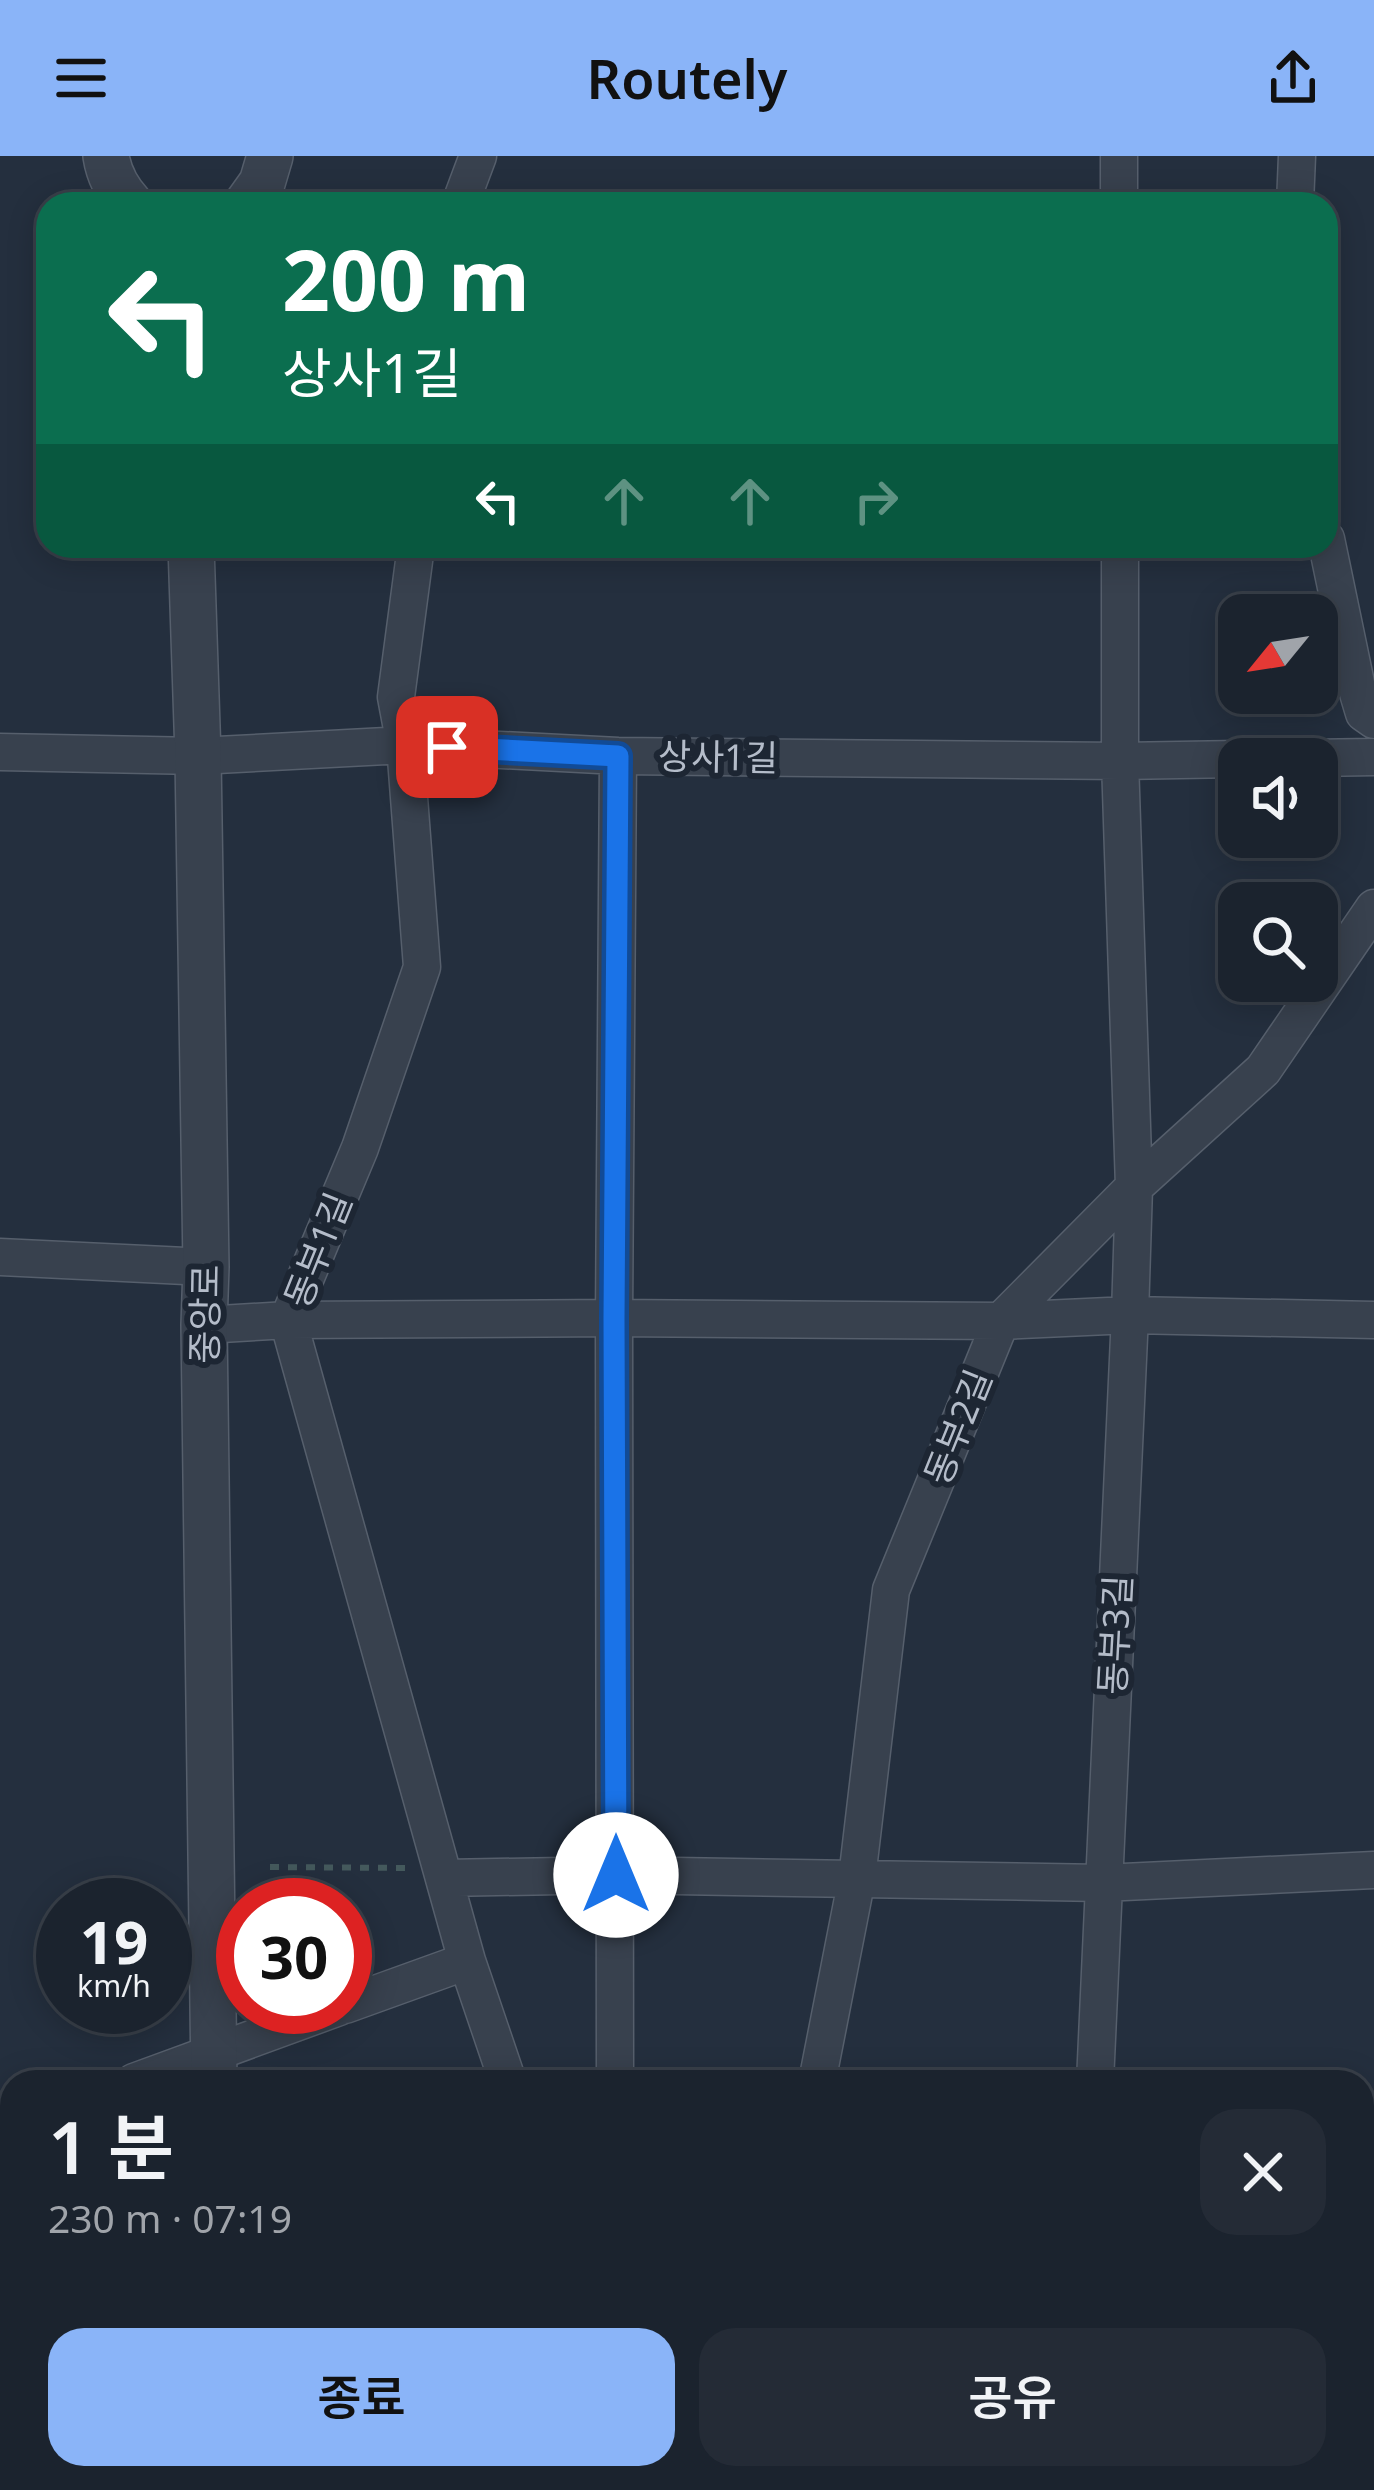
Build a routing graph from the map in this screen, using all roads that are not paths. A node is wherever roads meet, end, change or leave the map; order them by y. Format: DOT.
graph roads {
  1 [pos="106,156"];
  2 [pos="270,156"];
  3 [pos="478,156"];
  4 [pos="1118,156"];
  5 [pos="1297,156"];
  6 [pos="119,192"];
  7 [pos="256,192"];
  8 [pos="464,192"];
  9 [pos="1119,192"];
  10 [pos="1296,192"];
  11 [pos="191,558"];
  12 [pos="414,558"];
  13 [pos="1120,558"];
  14 [pos="1330,558"];
  15 [pos="1374,720"];
  16 [pos="405,745"];
  17 [pos="0,752"];
  18 [pos="198,756"];
  19 [pos="618,756"];
  20 [pos="1374,757"];
  21 [pos="1338,758"];
  22 [pos="1218,759"];
  23 [pos="1120,761"];
  24 [pos="1374,908"];
  25 [pos="1134,1187"];
  26 [pos="0,1257"];
  27 [pos="206,1267"];
  28 [pos="1130,1315"];
  29 [pos="614,1318"];
  30 [pos="288,1320"];
  31 [pos="1374,1320"];
  32 [pos="1001,1321"];
  33 [pos="204,1325"];
  34 [pos="1374,1870"];
  35 [pos="442,1874"];
  36 [pos="616,1875"];
  37 [pos="857,1878"];
  38 [pos="1103,1883"];
  39 [pos="467,1961"];
  40 [pos="372,1995"];
  41 [pos="283,2034"];
  42 [pos="214,2067"];
  43 [pos="504,2070"];
  44 [pos="615,2070"];
  45 [pos="819,2070"];
  46 [pos="1095,2070"];
  1 -- 6 [label="street"];
  2 -- 7 [label="street"];
  3 -- 8 [label="street"];
  4 -- 9 [label="street"];
  5 -- 10 [label="street"];
  11 -- 18 [label="street, 중앙로"];
  12 -- 16 [label="street, 동부1길"];
  13 -- 23 [label="street, 동부3길"];
  14 -- 15 [label="street"];
  16 -- 18 [label="street, 상사1길"];
  16 -- 19 [label="street, 상사1길"];
  16 -- 30 [label="street, 동부1길"];
  17 -- 18 [label="street, 상사1길"];
  18 -- 27 [label="street, 중앙로"];
  19 -- 23 [label="street, 상사1길"];
  19 -- 29 [label="street"];
  20 -- 21 [label="street, 상사1길"];
  22 -- 23 [label="street, 상사1길"];
  23 -- 25 [label="street, 동부3길"];
  24 -- 25 [label="street, 동부2길"];
  25 -- 28 [label="street, 동부3길"];
  25 -- 32 [label="street, 동부2길"];
  26 -- 27 [label="street"];
  27 -- 33 [label="street, 중앙로"];
  28 -- 31 [label="street"];
  28 -- 32 [label="street"];
  28 -- 38 [label="street, 동부3길"];
  29 -- 30 [label="street"];
  29 -- 32 [label="street"];
  29 -- 36 [label="street"];
  30 -- 33 [label="street"];
  30 -- 35 [label="street, 동부1길"];
  32 -- 37 [label="street, 동부2길"];
  33 -- 42 [label="street, 중앙로"];
  34 -- 38 [label="street"];
  35 -- 36 [label="street"];
  35 -- 39 [label="street, 동부1길"];
  36 -- 37 [label="street"];
  36 -- 44 [label="street"];
  37 -- 38 [label="street"];
  37 -- 45 [label="street, 동부2길"];
  38 -- 46 [label="street, 동부3길"];
  39 -- 40 [label="street"];
  39 -- 43 [label="street, 동부1길"];
  41 -- 42 [label="street"];
}
